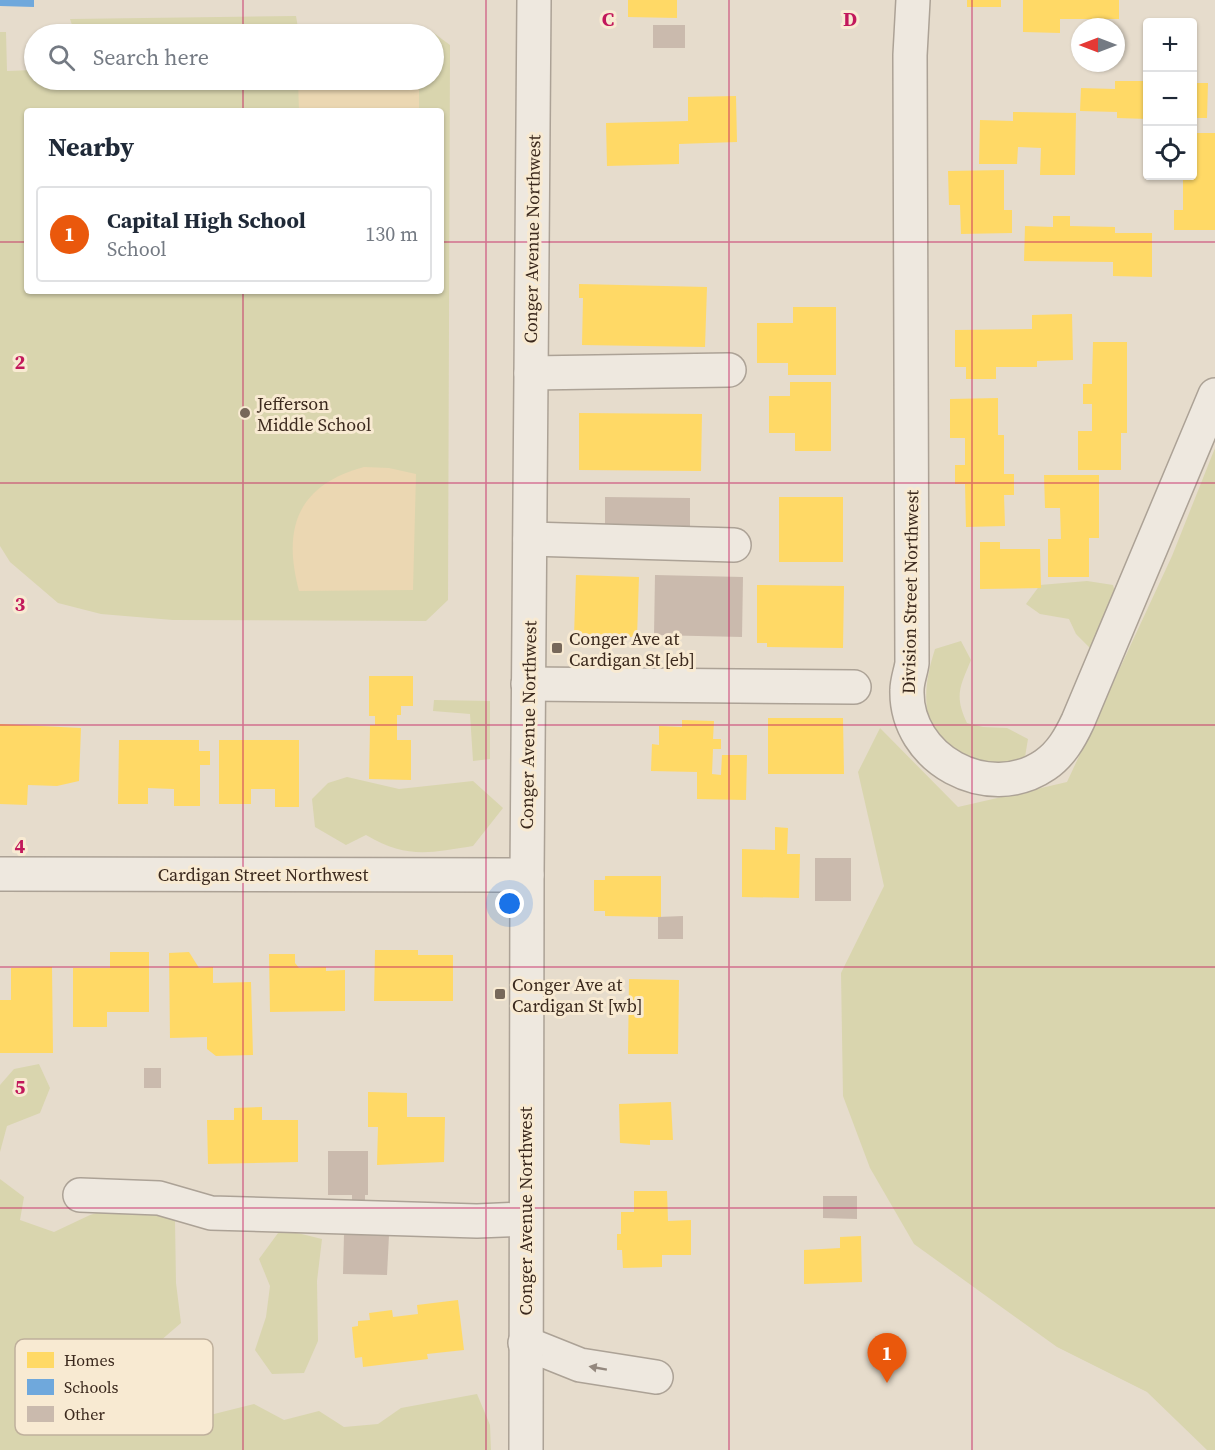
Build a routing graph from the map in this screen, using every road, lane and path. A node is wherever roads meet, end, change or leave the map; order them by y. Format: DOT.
graph roads {
  1 [pos="534,0"];
  2 [pos="913,0"];
  3 [pos="729,370"];
  4 [pos="531,373"];
  5 [pos="1215,395"];
  6 [pos="530,539"];
  7 [pos="734,545"];
  8 [pos="528,684"];
  9 [pos="854,687"];
  10 [pos="0,874"];
  11 [pos="527,875"];
  12 [pos="80,1195"];
  13 [pos="525,1219"];
  14 [pos="525,1343"];
  15 [pos="656,1377"];
  16 [pos="526,1450"];
  1 -- 4 [label="street, Conger Avenue Northwest"];
  2 -- 5 [label="street, Division Street Northwest"];
  3 -- 4 [label="street"];
  4 -- 6 [label="street, Conger Avenue Northwest"];
  6 -- 7 [label="street"];
  6 -- 8 [label="street, Conger Avenue Northwest"];
  8 -- 9 [label="street"];
  8 -- 11 [label="street, Conger Avenue Northwest"];
  10 -- 11 [label="street, Cardigan Street Northwest"];
  11 -- 13 [label="street, Conger Avenue Northwest"];
  12 -- 13 [label="street"];
  13 -- 14 [label="street, Conger Avenue Northwest"];
  15 -- 14 [label="street, one-way"];
  14 -- 16 [label="street, Conger Avenue Northwest"];
}
